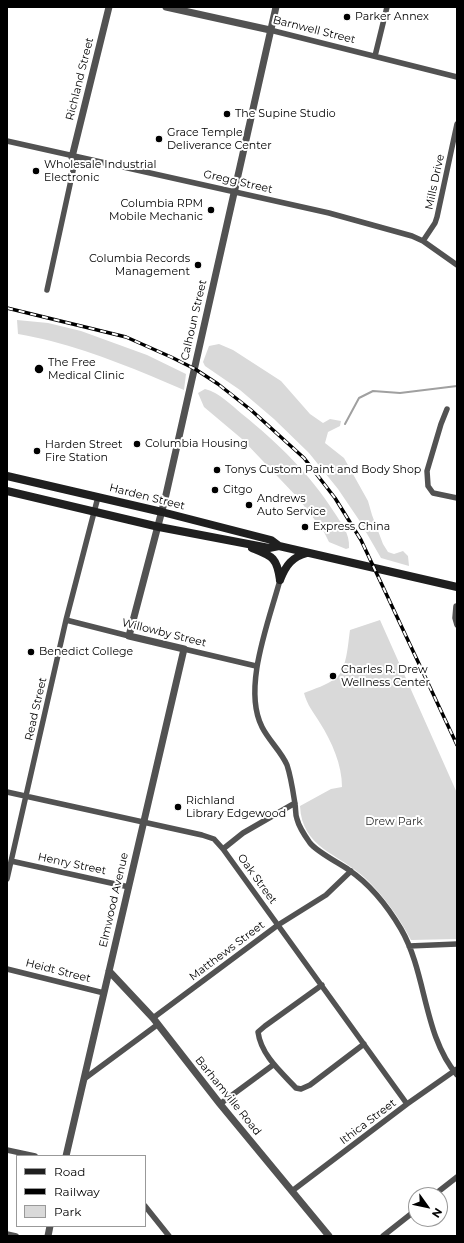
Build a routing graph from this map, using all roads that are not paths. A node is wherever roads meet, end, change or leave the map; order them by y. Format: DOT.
graph roads {
  1 [pos="109,7"];
  2 [pos="166,7"];
  3 [pos="276,7"];
  4 [pos="387,7"];
  5 [pos="270,30"];
  6 [pos="375,56"];
  7 [pos="457,77"];
  8 [pos="457,124"];
  9 [pos="7,141"];
  10 [pos="74,157"];
  11 [pos="234,191"];
  12 [pos="423,241"];
  13 [pos="457,264"];
  14 [pos="47,290"];
  15 [pos="447,410"];
  16 [pos="7,476"];
  17 [pos="7,490"];
  18 [pos="98,497"];
  19 [pos="457,498"];
  20 [pos="93,512"];
  21 [pos="162,512"];
  22 [pos="158,527"];
  23 [pos="236,542"];
  24 [pos="279,546"];
  25 [pos="308,553"];
  26 [pos="280,580"];
  27 [pos="457,587"];
  28 [pos="456,606"];
  29 [pos="66,620"];
  30 [pos="457,625"];
  31 [pos="129,636"];
  32 [pos="184,649"];
  33 [pos="256,666"];
  34 [pos="7,792"];
  35 [pos="26,796"];
  36 [pos="295,803"];
  37 [pos="144,822"];
  38 [pos="222,849"];
  39 [pos="11,861"];
  40 [pos="351,871"];
  41 [pos="7,879"];
  42 [pos="129,886"];
  43 [pos="278,925"];
  44 [pos="457,944"];
  45 [pos="409,946"];
  46 [pos="7,969"];
  47 [pos="109,971"];
  48 [pos="322,985"];
  49 [pos="104,993"];
  50 [pos="155,1022"];
  51 [pos="364,1044"];
  52 [pos="273,1065"];
  53 [pos="456,1072"];
  54 [pos="84,1079"];
  55 [pos="220,1104"];
  56 [pos="407,1104"];
  57 [pos="7,1150"];
  58 [pos="30,1155"];
  59 [pos="66,1155"];
  60 [pos="457,1177"];
  61 [pos="444,1187"];
  62 [pos="292,1191"];
  63 [pos="146,1207"];
  64 [pos="408,1216"];
  65 [pos="7,1234"];
  66 [pos="16,1236"];
  67 [pos="169,1236"];
  68 [pos="329,1236"];
  69 [pos="383,1236"];
  1 -- 10 [label="street, Richland Street"];
  2 -- 5 [label="street, Barnwell Street"];
  3 -- 5 [label="street, Calhoun Street"];
  4 -- 6 [label="street"];
  5 -- 6 [label="street, Barnwell Street"];
  5 -- 11 [label="street, Calhoun Street"];
  6 -- 7 [label="street, Barnwell Street"];
  8 -- 12 [label="street, Mills Drive"];
  9 -- 10 [label="street, Gregg Street"];
  10 -- 11 [label="street, Gregg Street"];
  10 -- 14 [label="street, Richland Street"];
  11 -- 12 [label="street, Gregg Street"];
  11 -- 21 [label="street, Calhoun Street"];
  12 -- 13 [label="street, Gregg Street"];
  15 -- 19 [label="street"];
  16 -- 18 [label="main road, Harden Street"];
  17 -- 20 [label="main road, Harden Street"];
  18 -- 20 [label="street, Read Street"];
  18 -- 21 [label="main road, Harden Street"];
  20 -- 22 [label="main road, Harden Street"];
  20 -- 29 [label="street, Read Street"];
  21 -- 22 [label="street, Calhoun Street"];
  21 -- 24 [label="main road, Harden Street"];
  22 -- 23 [label="main road, Harden Street"];
  22 -- 31 [label="street, Calhoun Street"];
  23 -- 24 [label="main road, Harden Street"];
  23 -- 26 [label="main road"];
  24 -- 25 [label="main road, Harden Street"];
  25 -- 26 [label="main road"];
  25 -- 27 [label="main road, Harden Street"];
  26 -- 33 [label="street"];
  28 -- 30 [label="street"];
  29 -- 31 [label="street, Willowby Street"];
  29 -- 35 [label="street, Read Street"];
  31 -- 32 [label="street, Willowby Street"];
  32 -- 33 [label="street, Willowby Street"];
  32 -- 37 [label="street, Elmwood Avenue"];
  33 -- 36 [label="street"];
  34 -- 35 [label="street, Oak Street"];
  35 -- 37 [label="street, Oak Street"];
  35 -- 39 [label="street, Read Street"];
  36 -- 38 [label="street"];
  36 -- 40 [label="street"];
  37 -- 38 [label="street, Oak Street"];
  37 -- 42 [label="street, Elmwood Avenue"];
  38 -- 43 [label="street, Oak Street"];
  39 -- 41 [label="street, Read Street"];
  39 -- 42 [label="street, Henry Street"];
  40 -- 43 [label="street, Matthews Street"];
  40 -- 45 [label="street"];
  42 -- 47 [label="street, Elmwood Avenue"];
  43 -- 48 [label="street, Oak Street"];
  43 -- 50 [label="street, Matthews Street"];
  44 -- 45 [label="street"];
  45 -- 53 [label="street"];
  46 -- 49 [label="street, Heidt Street"];
  47 -- 49 [label="street, Elmwood Avenue"];
  47 -- 50 [label="street, Barhamville Road"];
  48 -- 51 [label="street, Oak Street"];
  48 -- 52 [label="street"];
  49 -- 54 [label="street, Elmwood Avenue"];
  50 -- 54 [label="street, Matthews Street"];
  50 -- 55 [label="street, Barhamville Road"];
  51 -- 52 [label="street"];
  51 -- 56 [label="street, Oak Street"];
  52 -- 55 [label="street"];
  53 -- 56 [label="street, Ithica Street"];
  54 -- 59 [label="street, Elmwood Avenue"];
  55 -- 62 [label="street, Barhamville Road"];
  56 -- 62 [label="street, Ithica Street"];
  57 -- 58 [label="street"];
  60 -- 61 [label="street"];
  62 -- 68 [label="street, Barhamville Road"];
  63 -- 67 [label="street"];
  64 -- 69 [label="street"];
  65 -- 66 [label="street"];
}
